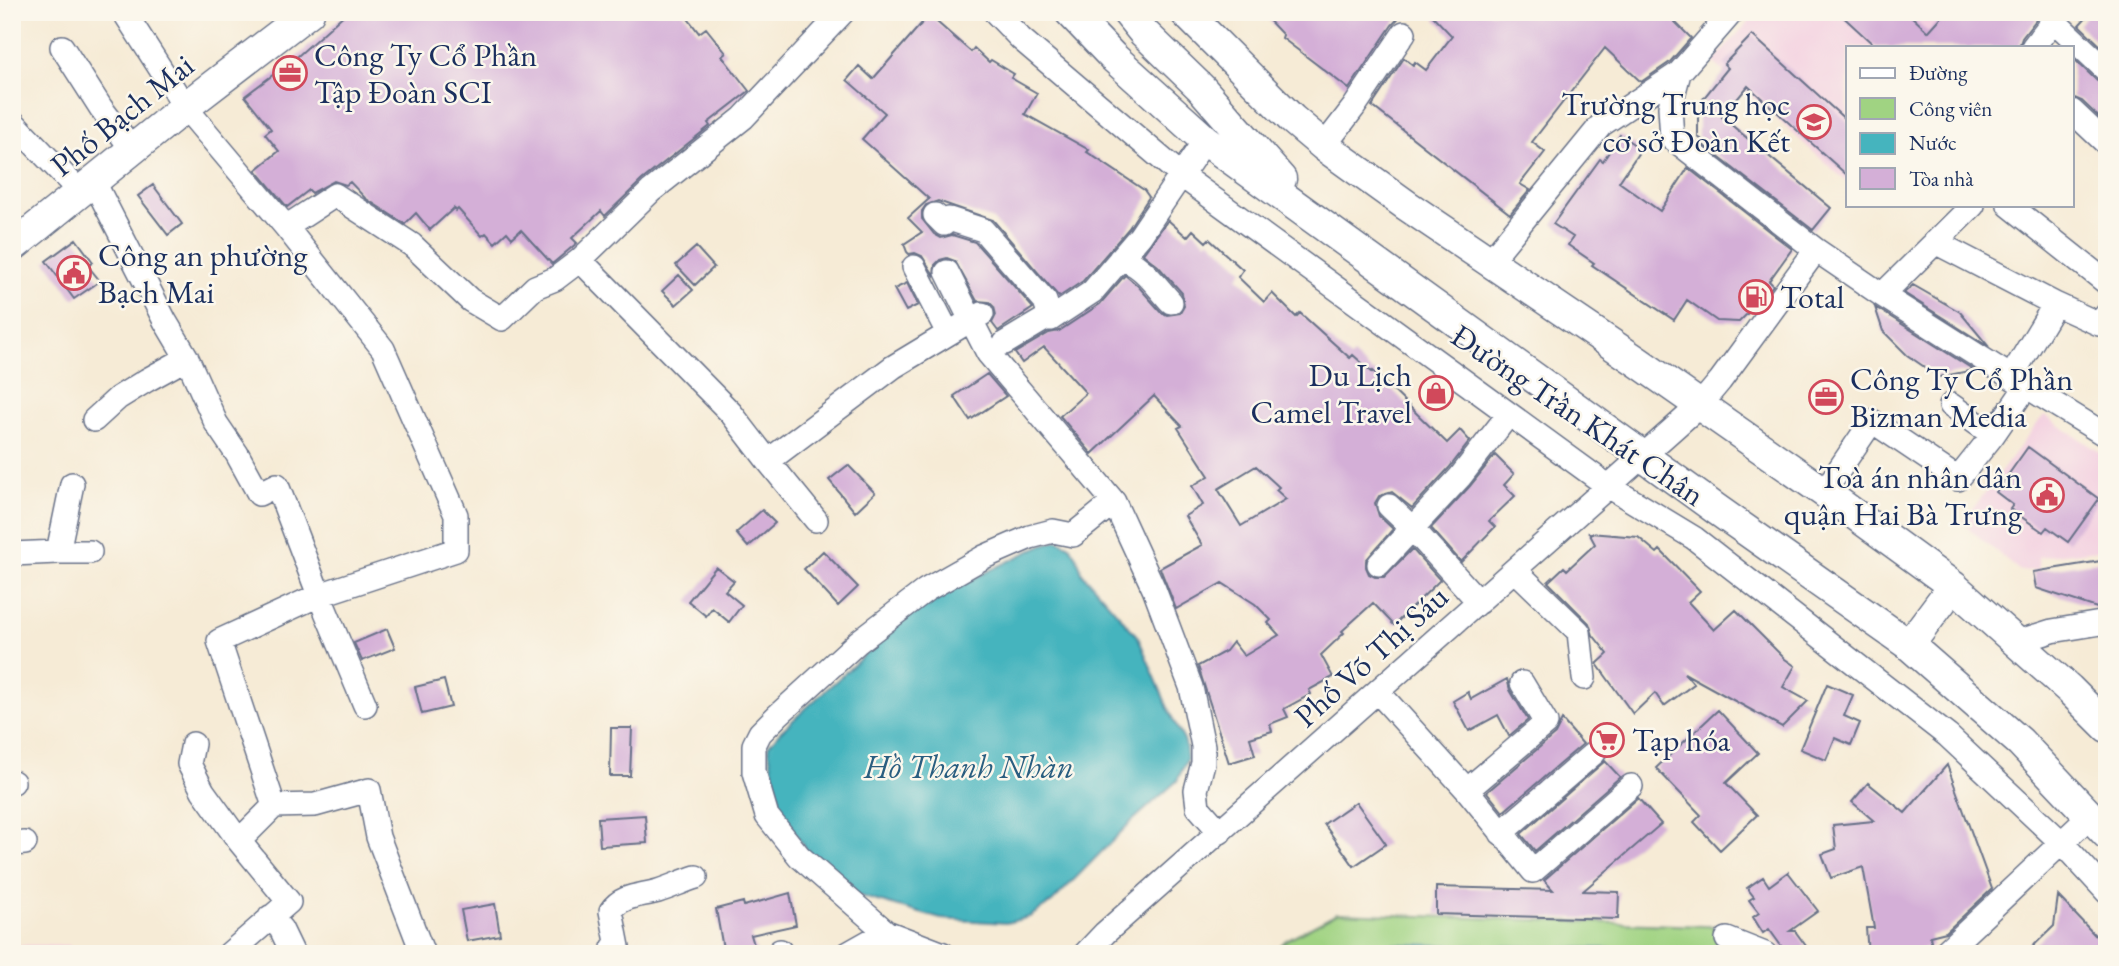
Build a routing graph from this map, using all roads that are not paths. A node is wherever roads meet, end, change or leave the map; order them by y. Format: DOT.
graph roads {
  1 [pos="124,12"];
  2 [pos="309,12"];
  3 [pos="843,12"];
  4 [pos="995,12"];
  5 [pos="1070,12"];
  6 [pos="1127,12"];
  7 [pos="1145,12"];
  8 [pos="1732,12"];
  9 [pos="1195,16"];
  10 [pos="2057,16"];
  11 [pos="1404,33"];
  12 [pos="2034,46"];
  13 [pos="62,47"];
  14 [pos="2107,71"];
  15 [pos="1679,73"];
  16 [pos="185,107"];
  17 [pos="2074,113"];
  18 [pos="1292,119"];
  19 [pos="12,121"];
  20 [pos="1206,140"];
  21 [pos="2107,144"];
  22 [pos="1324,146"];
  23 [pos="133,150"];
  24 [pos="1182,176"];
  25 [pos="88,187"];
  26 [pos="1972,206"];
  27 [pos="2010,206"];
  28 [pos="935,215"];
  29 [pos="1316,218"];
  30 [pos="286,227"];
  31 [pos="1935,242"];
  32 [pos="12,247"];
  33 [pos="1816,250"];
  34 [pos="1121,259"];
  35 [pos="580,260"];
  36 [pos="1490,261"];
  37 [pos="914,267"];
  38 [pos="947,272"];
  39 [pos="2107,283"];
  40 [pos="1882,295"];
  41 [pos="1171,302"];
  42 [pos="2055,304"];
  43 [pos="2107,314"];
  44 [pos="976,317"];
  45 [pos="1051,319"];
  46 [pos="948,333"];
  47 [pos="1005,343"];
  48 [pos="187,358"];
  49 [pos="2019,382"];
  50 [pos="1951,405"];
  51 [pos="1699,406"];
  52 [pos="1509,414"];
  53 [pos="94,420"];
  54 [pos="1993,435"];
  55 [pos="2107,436"];
  56 [pos="1642,456"];
  57 [pos="768,461"];
  58 [pos="72,484"];
  59 [pos="1608,486"];
  60 [pos="1824,492"];
  61 [pos="1114,502"];
  62 [pos="1389,506"];
  63 [pos="816,520"];
  64 [pos="1413,529"];
  65 [pos="58,551"];
  66 [pos="90,552"];
  67 [pos="12,554"];
  68 [pos="1379,564"];
  69 [pos="1515,570"];
  70 [pos="1953,586"];
  71 [pos="319,595"];
  72 [pos="1479,602"];
  73 [pos="2107,622"];
  74 [pos="2017,642"];
  75 [pos="1909,645"];
  76 [pos="1584,678"];
  77 [pos="1522,683"];
  78 [pos="1378,692"];
  79 [pos="365,705"];
  80 [pos="2107,727"];
  81 [pos="193,744"];
  82 [pos="1594,753"];
  83 [pos="1631,786"];
  84 [pos="1467,790"];
  85 [pos="274,806"];
  86 [pos="2098,825"];
  87 [pos="1220,832"];
  88 [pos="1501,833"];
  89 [pos="239,841"];
  90 [pos="2062,843"];
  91 [pos="696,877"];
  92 [pos="2107,892"];
  93 [pos="270,917"];
  94 [pos="886,932"];
  95 [pos="1727,939"];
  96 [pos="1958,948"];
  97 [pos="229,954"];
  98 [pos="293,954"];
  99 [pos="423,954"];
  100 [pos="614,954"];
  101 [pos="847,954"];
  102 [pos="943,954"];
  103 [pos="1085,954"];
  104 [pos="1765,954"];
  1 -- 16 [label="street"];
  2 -- 16 [label="main road, Phố Bạch Mai"];
  3 -- 35 [label="street"];
  4 -- 24 [label="street, Đường Trần Khát Chân"];
  5 -- 20 [label="main road, Đường Trần Khát Chân"];
  6 -- 29 [label="main road"];
  7 -- 18 [label="main road"];
  8 -- 15 [label="street"];
  9 -- 18 [label="main road"];
  10 -- 12 [label="street"];
  10 -- 14 [label="street"];
  11 -- 22 [label="street"];
  13 -- 23 [label="street"];
  15 -- 33 [label="street"];
  15 -- 36 [label="street"];
  16 -- 23 [label="main road, Phố Bạch Mai"];
  16 -- 30 [label="street"];
  17 -- 21 [label="street"];
  18 -- 22 [label="main road"];
  19 -- 25 [label="street"];
  20 -- 24 [label="street"];
  20 -- 29 [label="main road, Đường Trần Khát Chân"];
  22 -- 36 [label="main road"];
  23 -- 25 [label="main road, Phố Bạch Mai"];
  24 -- 34 [label="street"];
  24 -- 52 [label="street, Đường Trần Khát Chân"];
  25 -- 32 [label="main road, Phố Bạch Mai"];
  25 -- 48 [label="street"];
  26 -- 31 [label="street"];
  27 -- 39 [label="street"];
  28 -- 45 [label="street"];
  29 -- 56 [label="main road, Đường Trần Khát Chân"];
  30 -- 35 [label="street"];
  30 -- 71 [label="street"];
  31 -- 40 [label="street"];
  31 -- 42 [label="street"];
  33 -- 40 [label="street"];
  33 -- 51 [label="street, Phố Võ Thị Sáu"];
  34 -- 41 [label="street"];
  34 -- 45 [label="street"];
  35 -- 57 [label="street"];
  36 -- 51 [label="main road"];
  37 -- 46 [label="street"];
  38 -- 44 [label="street"];
  40 -- 49 [label="street"];
  42 -- 43 [label="street"];
  42 -- 49 [label="street"];
  44 -- 46 [label="street"];
  44 -- 61 [label="street"];
  45 -- 47 [label="street"];
  46 -- 57 [label="street"];
  48 -- 53 [label="street"];
  48 -- 71 [label="street"];
  49 -- 54 [label="street"];
  49 -- 55 [label="street"];
  50 -- 54 [label="street"];
  51 -- 56 [label="street, Phố Võ Thị Sáu"];
  51 -- 60 [label="main road"];
  52 -- 59 [label="street, Đường Trần Khát Chân"];
  52 -- 64 [label="street"];
  54 -- 60 [label="street"];
  56 -- 59 [label="street, Phố Võ Thị Sáu"];
  56 -- 75 [label="main road, Đường Trần Khát Chân"];
  57 -- 63 [label="street"];
  58 -- 65 [label="street"];
  59 -- 69 [label="street, Phố Võ Thị Sáu"];
  59 -- 90 [label="street, Đường Trần Khát Chân"];
  60 -- 70 [label="main road"];
  61 -- 87 [label="street"];
  61 -- 94 [label="street"];
  62 -- 64 [label="street"];
  64 -- 68 [label="street"];
  64 -- 72 [label="street"];
  65 -- 66 [label="street"];
  65 -- 67 [label="street"];
  69 -- 72 [label="street, Phố Võ Thị Sáu"];
  69 -- 76 [label="street"];
  70 -- 74 [label="main road"];
  70 -- 75 [label="main road"];
  71 -- 79 [label="street"];
  71 -- 85 [label="street"];
  72 -- 78 [label="street, Phố Võ Thị Sáu"];
  73 -- 74 [label="street"];
  74 -- 80 [label="main road"];
  75 -- 86 [label="main road, Đường Trần Khát Chân"];
  77 -- 84 [label="street"];
  78 -- 84 [label="street"];
  78 -- 87 [label="street, Phố Võ Thị Sáu"];
  81 -- 89 [label="street"];
  82 -- 88 [label="street"];
  83 -- 88 [label="street"];
  84 -- 88 [label="street"];
  85 -- 89 [label="street"];
  85 -- 99 [label="street"];
  86 -- 90 [label="street"];
  87 -- 103 [label="street, Phố Võ Thị Sáu"];
  89 -- 93 [label="street"];
  90 -- 92 [label="street, Đường Trần Khát Chân"];
  90 -- 96 [label="street"];
  91 -- 100 [label="street"];
  93 -- 97 [label="street"];
  93 -- 98 [label="street"];
  94 -- 101 [label="street"];
  94 -- 102 [label="street"];
  95 -- 104 [label="street"];
}
